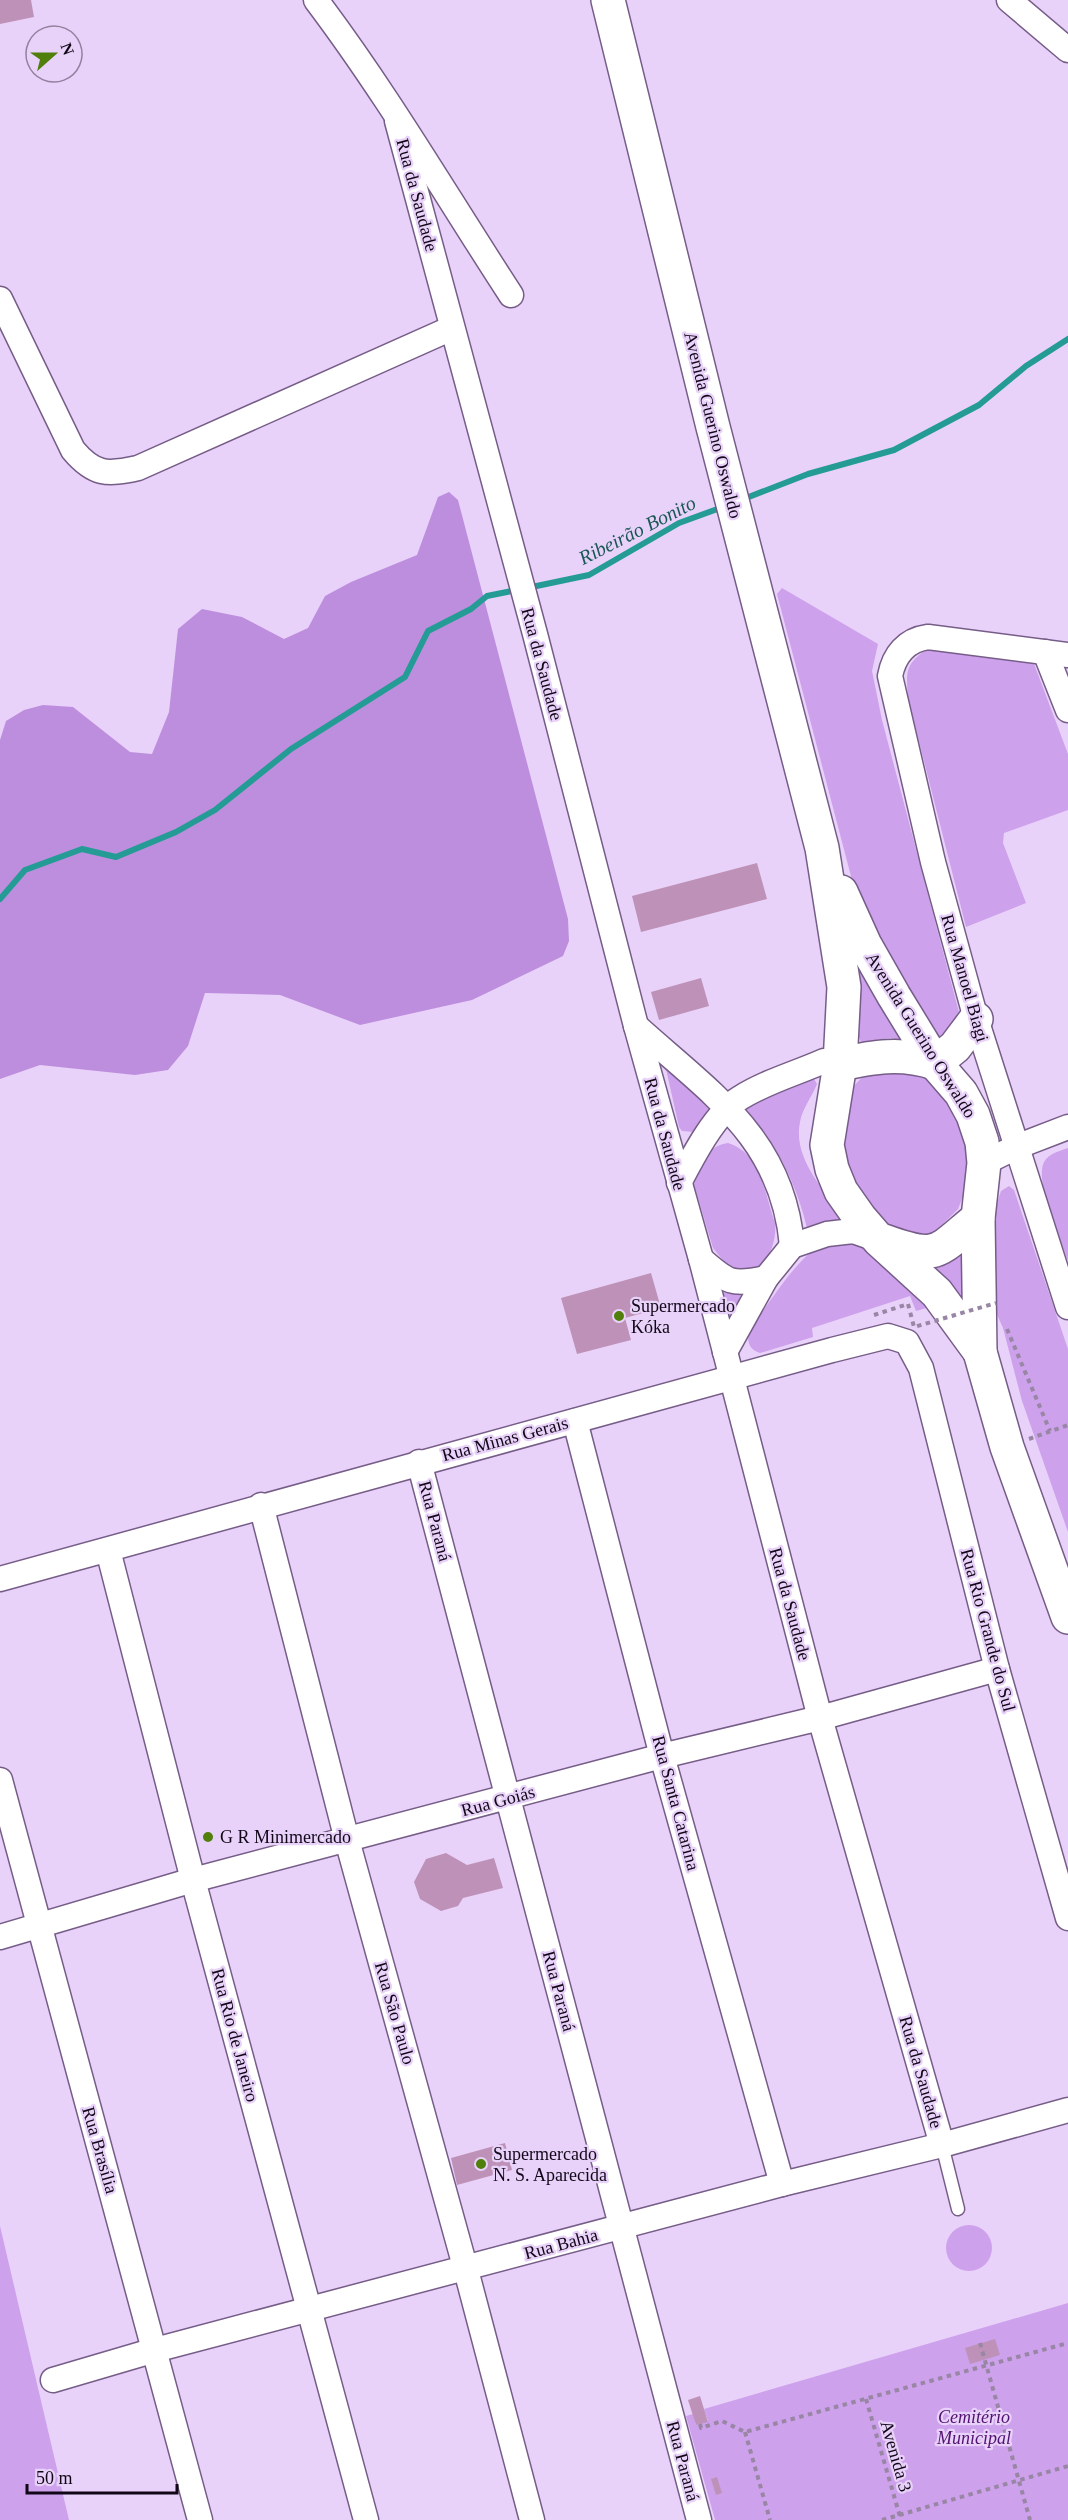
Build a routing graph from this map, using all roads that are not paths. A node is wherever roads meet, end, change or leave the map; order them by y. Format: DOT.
graph roads {
  1 [pos="316,0"];
  2 [pos="608,0"];
  3 [pos="1009,0"];
  4 [pos="1068,50"];
  5 [pos="398,121"];
  6 [pos="511,296"];
  7 [pos="0,299"];
  8 [pos="452,328"];
  9 [pos="1057,654"];
  10 [pos="1068,710"];
  11 [pos="822,848"];
  12 [pos="976,1019"];
  13 [pos="636,1026"];
  14 [pos="935,1063"];
  15 [pos="840,1064"];
  16 [pos="727,1109"];
  17 [pos="1068,1127"];
  18 [pos="1016,1147"];
  19 [pos="984,1163"];
  20 [pos="679,1183"];
  21 [pos="978,1218"];
  22 [pos="879,1240"];
  23 [pos="792,1246"];
  24 [pos="701,1259"];
  25 [pos="766,1278"];
  26 [pos="1068,1307"];
  27 [pos="907,1342"];
  28 [pos="725,1352"];
  29 [pos="980,1352"];
  30 [pos="732,1377"];
  31 [pos="575,1421"];
  32 [pos="419,1462"];
  33 [pos="261,1505"];
  34 [pos="108,1550"];
  35 [pos="0,1579"];
  36 [pos="1068,1617"];
  37 [pos="997,1669"];
  38 [pos="820,1718"];
  39 [pos="662,1756"];
  40 [pos="0,1780"];
  41 [pos="508,1798"];
  42 [pos="347,1840"];
  43 [pos="193,1880"];
  44 [pos="1068,1918"];
  45 [pos="37,1926"];
  46 [pos="0,1937"];
  47 [pos="1068,2110"];
  48 [pos="942,2145"];
  49 [pos="782,2184"];
  50 [pos="958,2209"];
  51 [pos="622,2228"];
  52 [pos="466,2270"];
  53 [pos="309,2310"];
  54 [pos="156,2350"];
  55 [pos="53,2380"];
  56 [pos="200,2520"];
  57 [pos="366,2520"];
  58 [pos="532,2520"];
  59 [pos="699,2520"];
  1 -- 5 [label="street"];
  2 -- 11 [label="main road, Avenida Guerino Oswaldo"];
  3 -- 4 [label="street"];
  5 -- 6 [label="street"];
  5 -- 8 [label="street, Rua da Saudade"];
  7 -- 8 [label="street"];
  8 -- 13 [label="street, Rua da Saudade"];
  9 -- 10 [label="street"];
  9 -- 12 [label="street, Rua Manoel Biagi"];
  11 -- 14 [label="main road, Avenida Guerino Oswaldo"];
  11 -- 15 [label="main road, Avenida Guerino Oswaldo"];
  12 -- 14 [label="main road"];
  12 -- 18 [label="street, Rua Manoel Biagi"];
  13 -- 16 [label="street"];
  13 -- 20 [label="street, Rua da Saudade"];
  14 -- 15 [label="main road"];
  14 -- 19 [label="main road, Avenida Guerino Oswaldo"];
  15 -- 16 [label="street"];
  15 -- 22 [label="main road, Avenida Guerino Oswaldo"];
  16 -- 20 [label="street"];
  16 -- 23 [label="street"];
  17 -- 18 [label="street"];
  18 -- 19 [label="street"];
  18 -- 26 [label="street, Rua Manoel Biagi"];
  19 -- 21 [label="main road, Avenida Guerino Oswaldo"];
  20 -- 24 [label="street, Rua da Saudade"];
  21 -- 22 [label="main road"];
  21 -- 29 [label="main road, Avenida Guerino Oswaldo"];
  22 -- 23 [label="street"];
  22 -- 29 [label="main road, Avenida Guerino Oswaldo"];
  23 -- 25 [label="street"];
  24 -- 25 [label="street"];
  24 -- 28 [label="street, Rua da Saudade"];
  25 -- 28 [label="street"];
  27 -- 30 [label="street, Rua Minas Gerais"];
  27 -- 37 [label="street, Rua Rio Grande do Sul"];
  28 -- 30 [label="street, Rua da Saudade"];
  29 -- 36 [label="main road"];
  30 -- 31 [label="street, Rua Minas Gerais"];
  30 -- 38 [label="street, Rua da Saudade"];
  31 -- 32 [label="street, Rua Minas Gerais"];
  31 -- 39 [label="street, Rua Santa Catarina"];
  32 -- 33 [label="street, Rua Minas Gerais"];
  32 -- 41 [label="street, Rua Paraná"];
  33 -- 34 [label="street, Rua Minas Gerais"];
  33 -- 42 [label="street, Rua São Paulo"];
  34 -- 35 [label="street, Rua Minas Gerais"];
  34 -- 43 [label="street, Rua Rio de Janeiro"];
  37 -- 38 [label="street, Rua Goiás"];
  37 -- 44 [label="street, Rua Rio Grande do Sul"];
  38 -- 39 [label="street, Rua Goiás"];
  38 -- 48 [label="street, Rua da Saudade"];
  39 -- 41 [label="street, Rua Goiás"];
  39 -- 49 [label="street, Rua Santa Catarina"];
  40 -- 45 [label="street, Rua Brasília"];
  41 -- 42 [label="street, Rua Goiás"];
  41 -- 51 [label="street, Rua Paraná"];
  42 -- 43 [label="street, Rua Goiás"];
  42 -- 52 [label="street, Rua São Paulo"];
  43 -- 45 [label="street, Rua Goiás"];
  43 -- 53 [label="street, Rua Rio de Janeiro"];
  45 -- 46 [label="street, Rua Goiás"];
  45 -- 54 [label="street, Rua Brasília"];
  47 -- 48 [label="street, Rua Bahia"];
  48 -- 49 [label="street, Rua Bahia"];
  48 -- 50 [label="lane"];
  49 -- 51 [label="street, Rua Bahia"];
  51 -- 52 [label="street, Rua Bahia"];
  51 -- 59 [label="street, Rua Paraná"];
  52 -- 53 [label="street, Rua Bahia"];
  52 -- 58 [label="street, Rua São Paulo"];
  53 -- 54 [label="street, Rua Bahia"];
  53 -- 57 [label="street, Rua Rio de Janeiro"];
  54 -- 55 [label="street, Rua Bahia"];
  54 -- 56 [label="street, Rua Brasília"];
}
